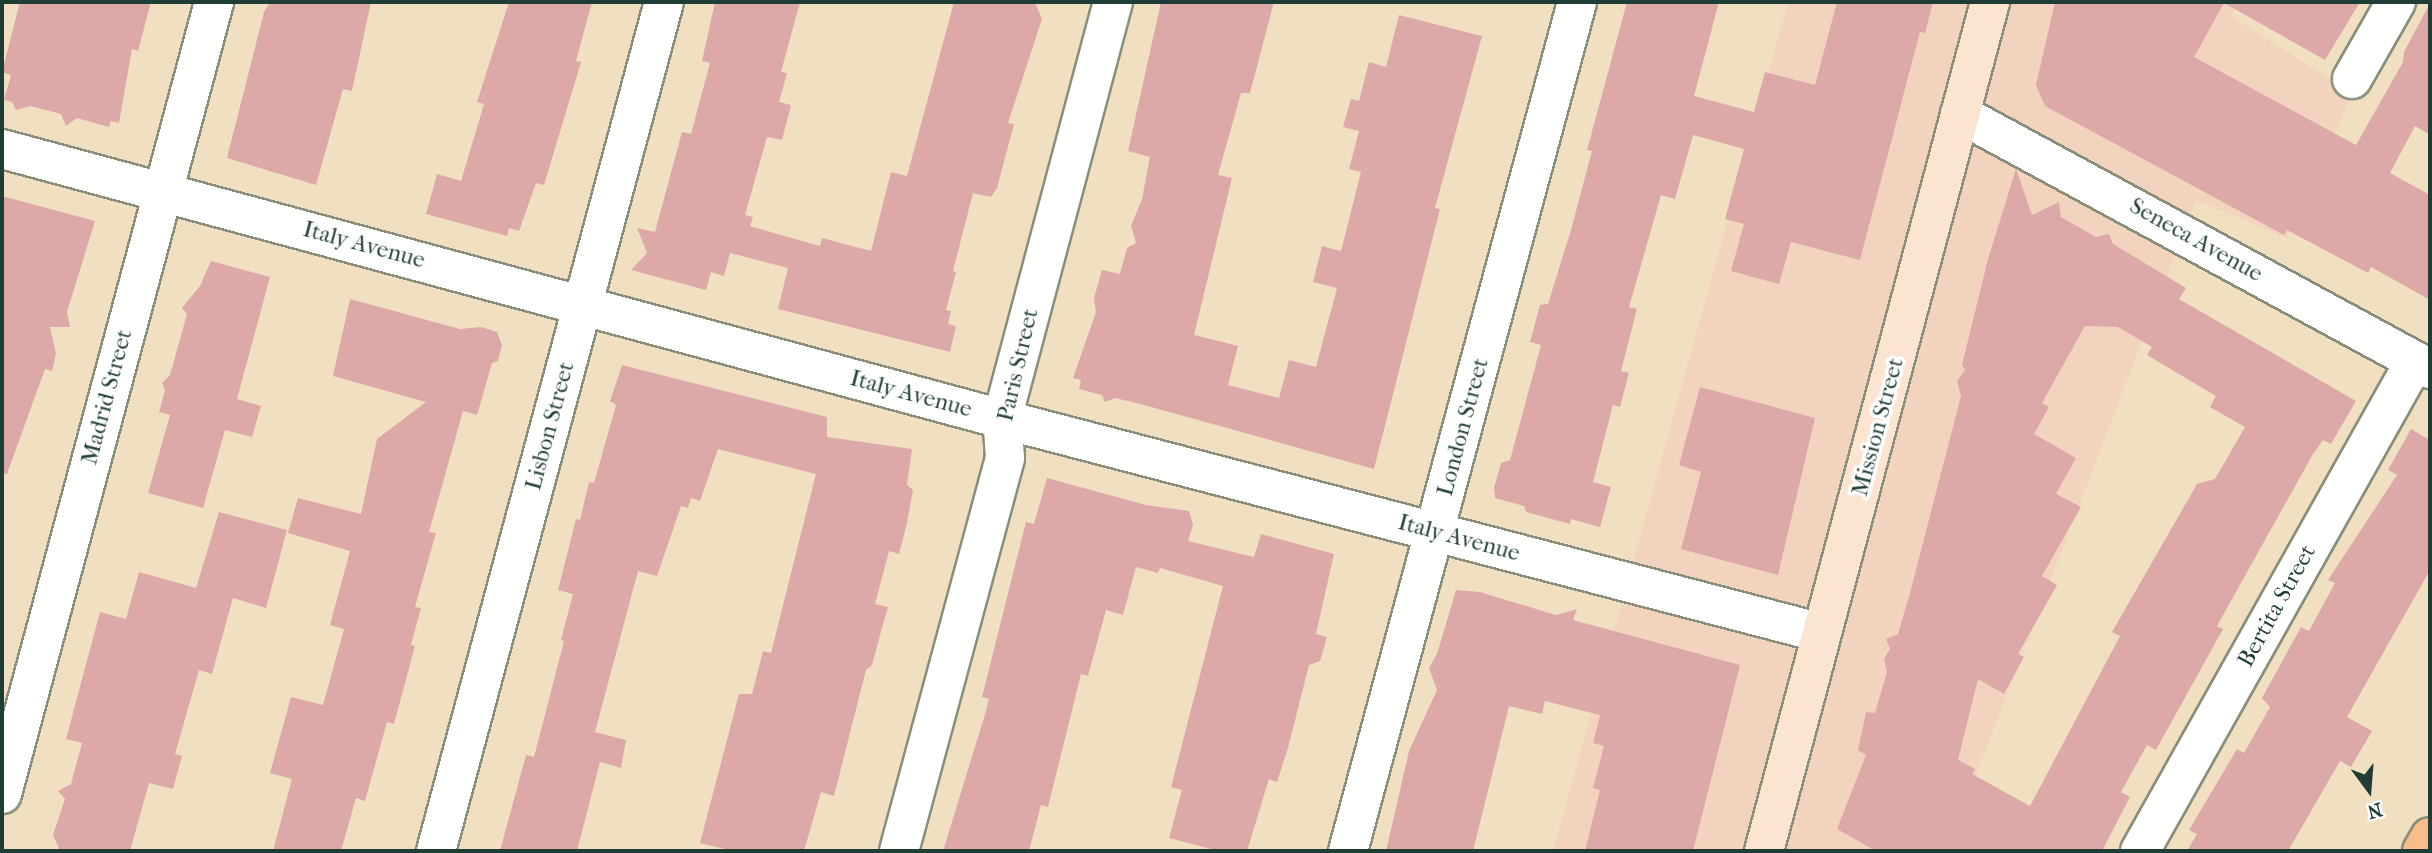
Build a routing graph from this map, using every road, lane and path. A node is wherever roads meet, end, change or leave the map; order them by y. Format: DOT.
graph roads {
  1 [pos="214,2"];
  2 [pos="664,2"];
  3 [pos="1113,2"];
  4 [pos="1577,2"];
  5 [pos="1990,2"];
  6 [pos="2396,2"];
  7 [pos="2352,79"];
  8 [pos="1960,114"];
  9 [pos="2,149"];
  10 [pos="162,192"];
  11 [pos="583,303"];
  12 [pos="2423,365"];
  13 [pos="1002,419"];
  14 [pos="1435,531"];
  15 [pos="1822,633"];
  16 [pos="2,794"];
  17 [pos="2430,837"];
  18 [pos="436,851"];
  19 [pos="899,851"];
  20 [pos="1348,851"];
  21 [pos="1764,851"];
  22 [pos="2140,851"];
  23 [pos="2422,851"];
  1 -- 10 [label="street, Madrid Street"];
  2 -- 11 [label="street, Lisbon Street"];
  3 -- 13 [label="street, Paris Street"];
  4 -- 14 [label="street, London Street"];
  5 -- 8 [label="main road, Mission Street"];
  6 -- 7 [label="street"];
  8 -- 12 [label="street, Seneca Avenue"];
  8 -- 15 [label="main road, Mission Street"];
  9 -- 10 [label="street, Italy Avenue"];
  10 -- 11 [label="street, Italy Avenue"];
  10 -- 16 [label="street, Madrid Street"];
  11 -- 13 [label="street, Italy Avenue"];
  11 -- 18 [label="street, Lisbon Street"];
  12 -- 22 [label="street, Bertita Street"];
  13 -- 14 [label="street, Italy Avenue"];
  13 -- 19 [label="street, Paris Street"];
  14 -- 15 [label="street, Italy Avenue"];
  14 -- 20 [label="street, London Street"];
  15 -- 21 [label="main road, Mission Street"];
  17 -- 23 [label="main road"];
}
